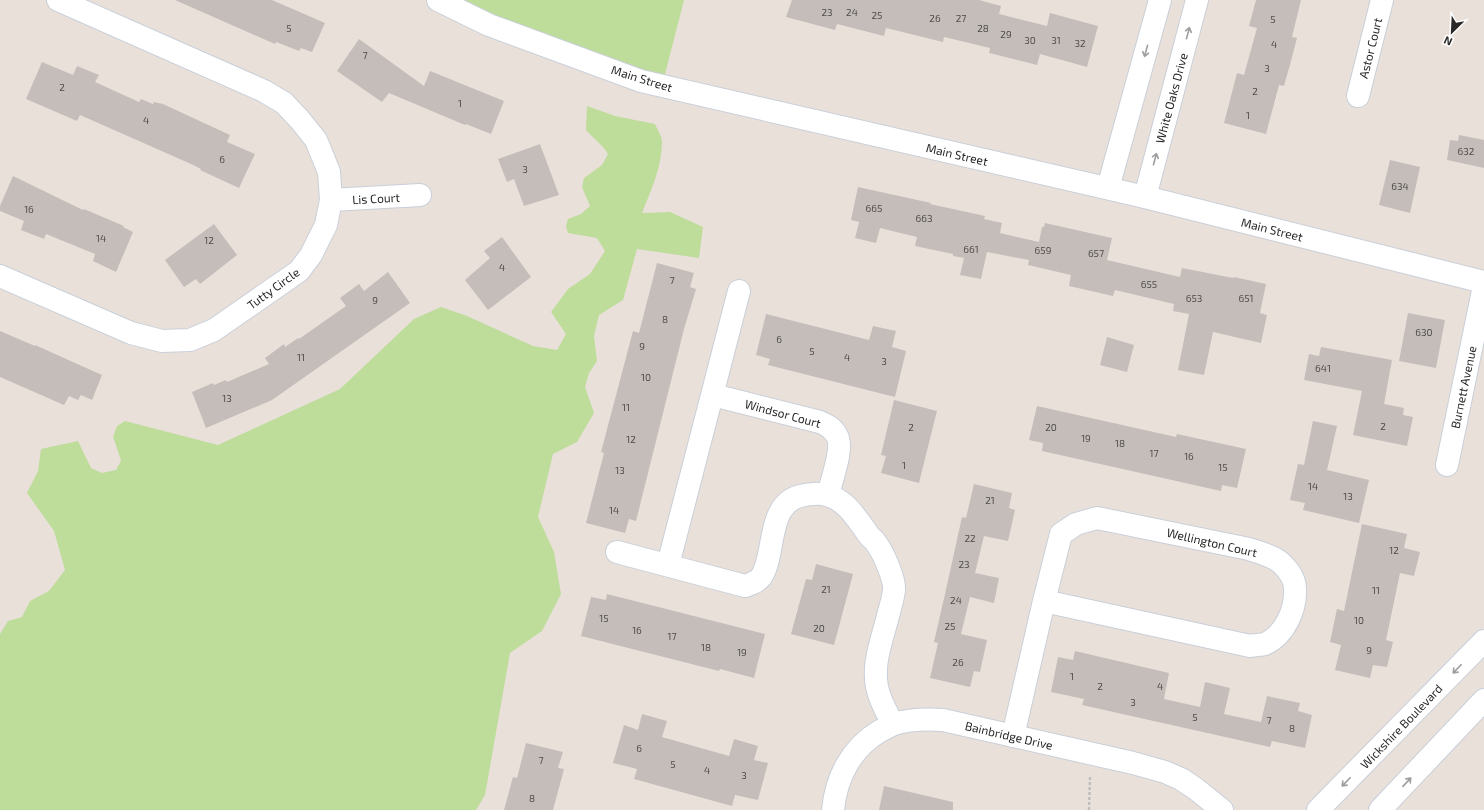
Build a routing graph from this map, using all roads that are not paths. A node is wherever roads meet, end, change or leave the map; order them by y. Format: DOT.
graph roads {
  1 [pos="58,0"];
  2 [pos="438,0"];
  3 [pos="1160,0"];
  4 [pos="1196,0"];
  5 [pos="1382,0"];
  6 [pos="1358,96"];
  7 [pos="1108,188"];
  8 [pos="420,195"];
  9 [pos="1145,197"];
  10 [pos="331,200"];
  11 [pos="0,276"];
  12 [pos="1484,282"];
  13 [pos="1484,286"];
  14 [pos="739,291"];
  15 [pos="713,394"];
  16 [pos="1447,465"];
  17 [pos="828,495"];
  18 [pos="617,552"];
  19 [pos="668,564"];
  20 [pos="1044,601"];
  21 [pos="1484,641"];
  22 [pos="1484,700"];
  23 [pos="893,724"];
  24 [pos="1013,736"];
  25 [pos="833,810"];
  26 [pos="1222,810"];
  27 [pos="1318,810"];
  28 [pos="1380,810"];
  1 -- 10 [label="street, Tutty Circle"];
  2 -- 7 [label="street, Main Street"];
  3 -- 7 [label="street, one-way"];
  9 -- 4 [label="street, White Oaks Drive, one-way"];
  5 -- 6 [label="street, Astor Court"];
  7 -- 9 [label="street, Main Street"];
  8 -- 10 [label="street, Lis Court"];
  9 -- 12 [label="street, Main Street"];
  10 -- 11 [label="street, Tutty Circle"];
  13 -- 16 [label="street, Burnett Avenue"];
  14 -- 15 [label="street"];
  15 -- 17 [label="street, Windsor Court"];
  15 -- 19 [label="street"];
  17 -- 19 [label="street"];
  17 -- 23 [label="street"];
  18 -- 19 [label="street"];
  20 -- 20 [label="street, Wellington Court"];
  20 -- 24 [label="street, Wellington Court"];
  21 -- 27 [label="street, Wickshire Boulevard, one-way"];
  28 -- 22 [label="street, one-way"];
  23 -- 24 [label="street, Bainbridge Drive"];
  23 -- 25 [label="street, Bainbridge Drive"];
  24 -- 26 [label="street, Bainbridge Drive"];
}
